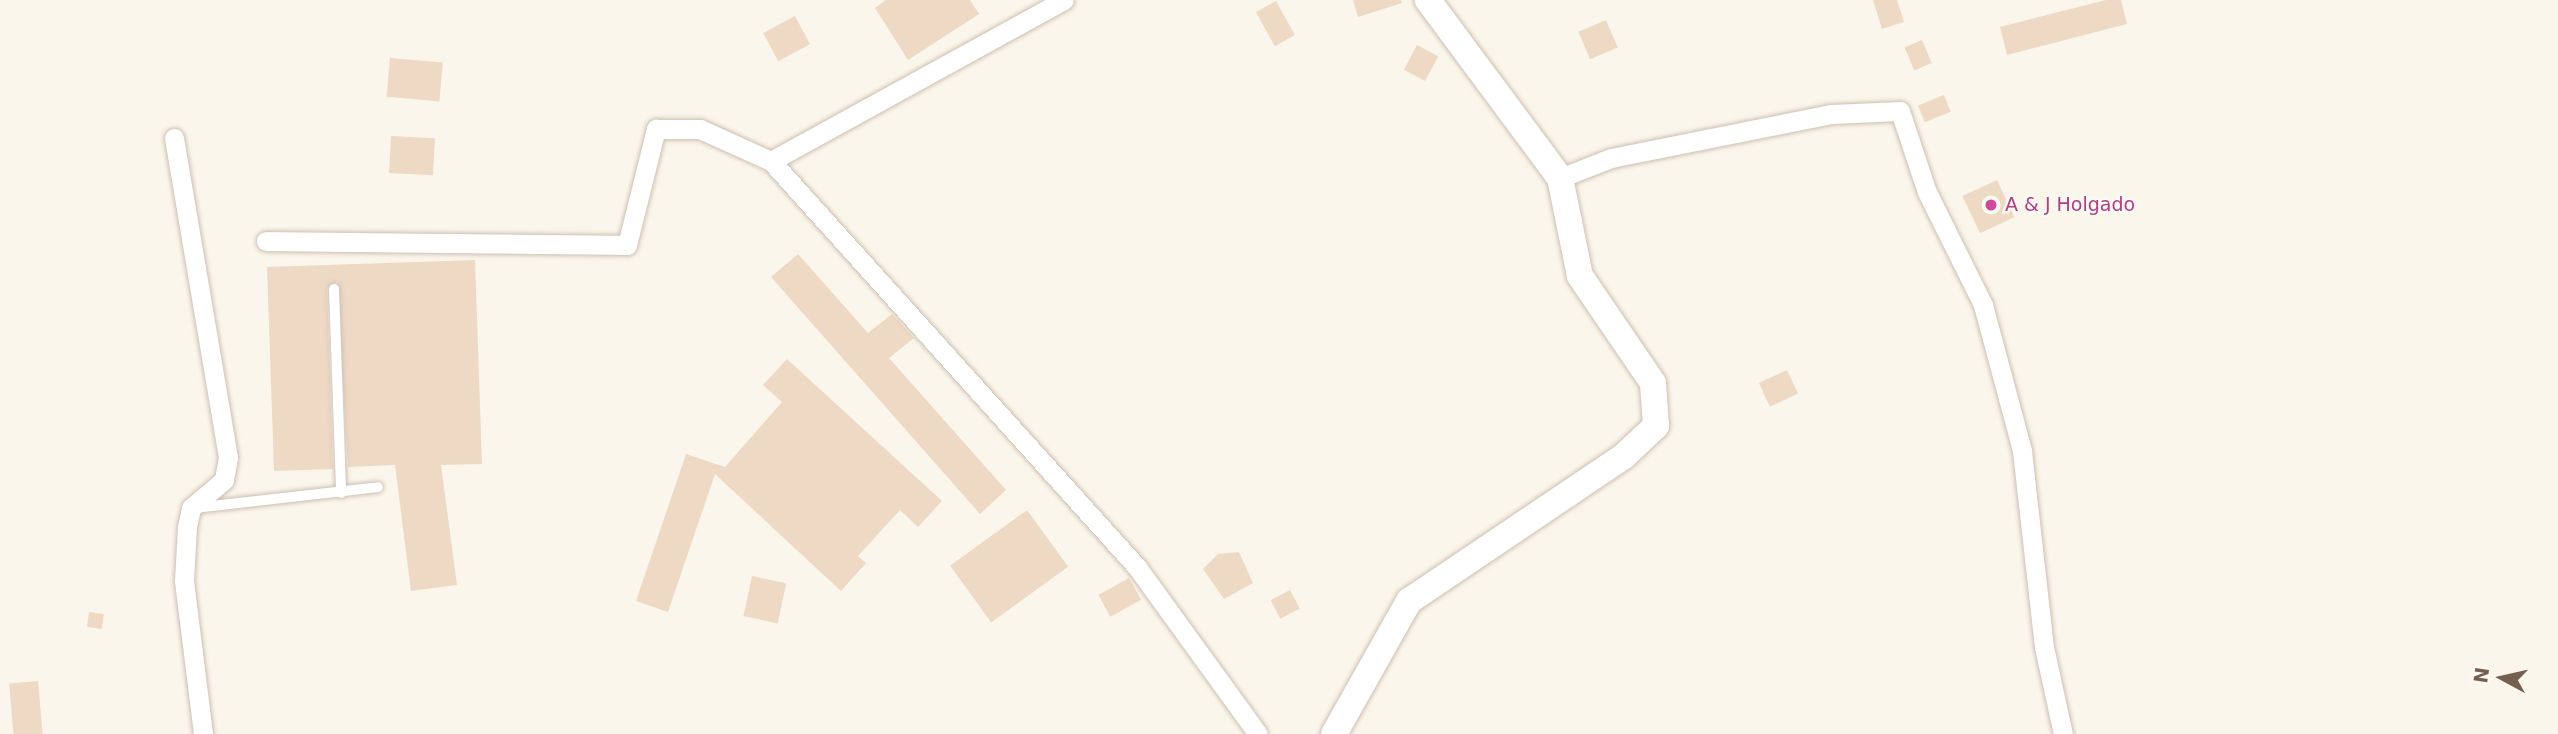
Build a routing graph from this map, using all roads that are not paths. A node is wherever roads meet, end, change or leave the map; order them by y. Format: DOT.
graph roads {
  1 [pos="1064,0"];
  2 [pos="1428,0"];
  3 [pos="174,138"];
  4 [pos="771,160"];
  5 [pos="1560,178"];
  6 [pos="266,241"];
  7 [pos="334,289"];
  8 [pos="379,487"];
  9 [pos="341,493"];
  10 [pos="191,508"];
  11 [pos="203,734"];
  12 [pos="1258,734"];
  13 [pos="1334,734"];
  14 [pos="2063,734"];
  1 -- 4 [label="street"];
  2 -- 5 [label="street"];
  3 -- 10 [label="street"];
  4 -- 6 [label="street"];
  4 -- 12 [label="street"];
  5 -- 13 [label="street"];
  5 -- 14 [label="street"];
  7 -- 9 [label="lane"];
  8 -- 9 [label="lane"];
  9 -- 10 [label="lane"];
  10 -- 11 [label="street"];
}
